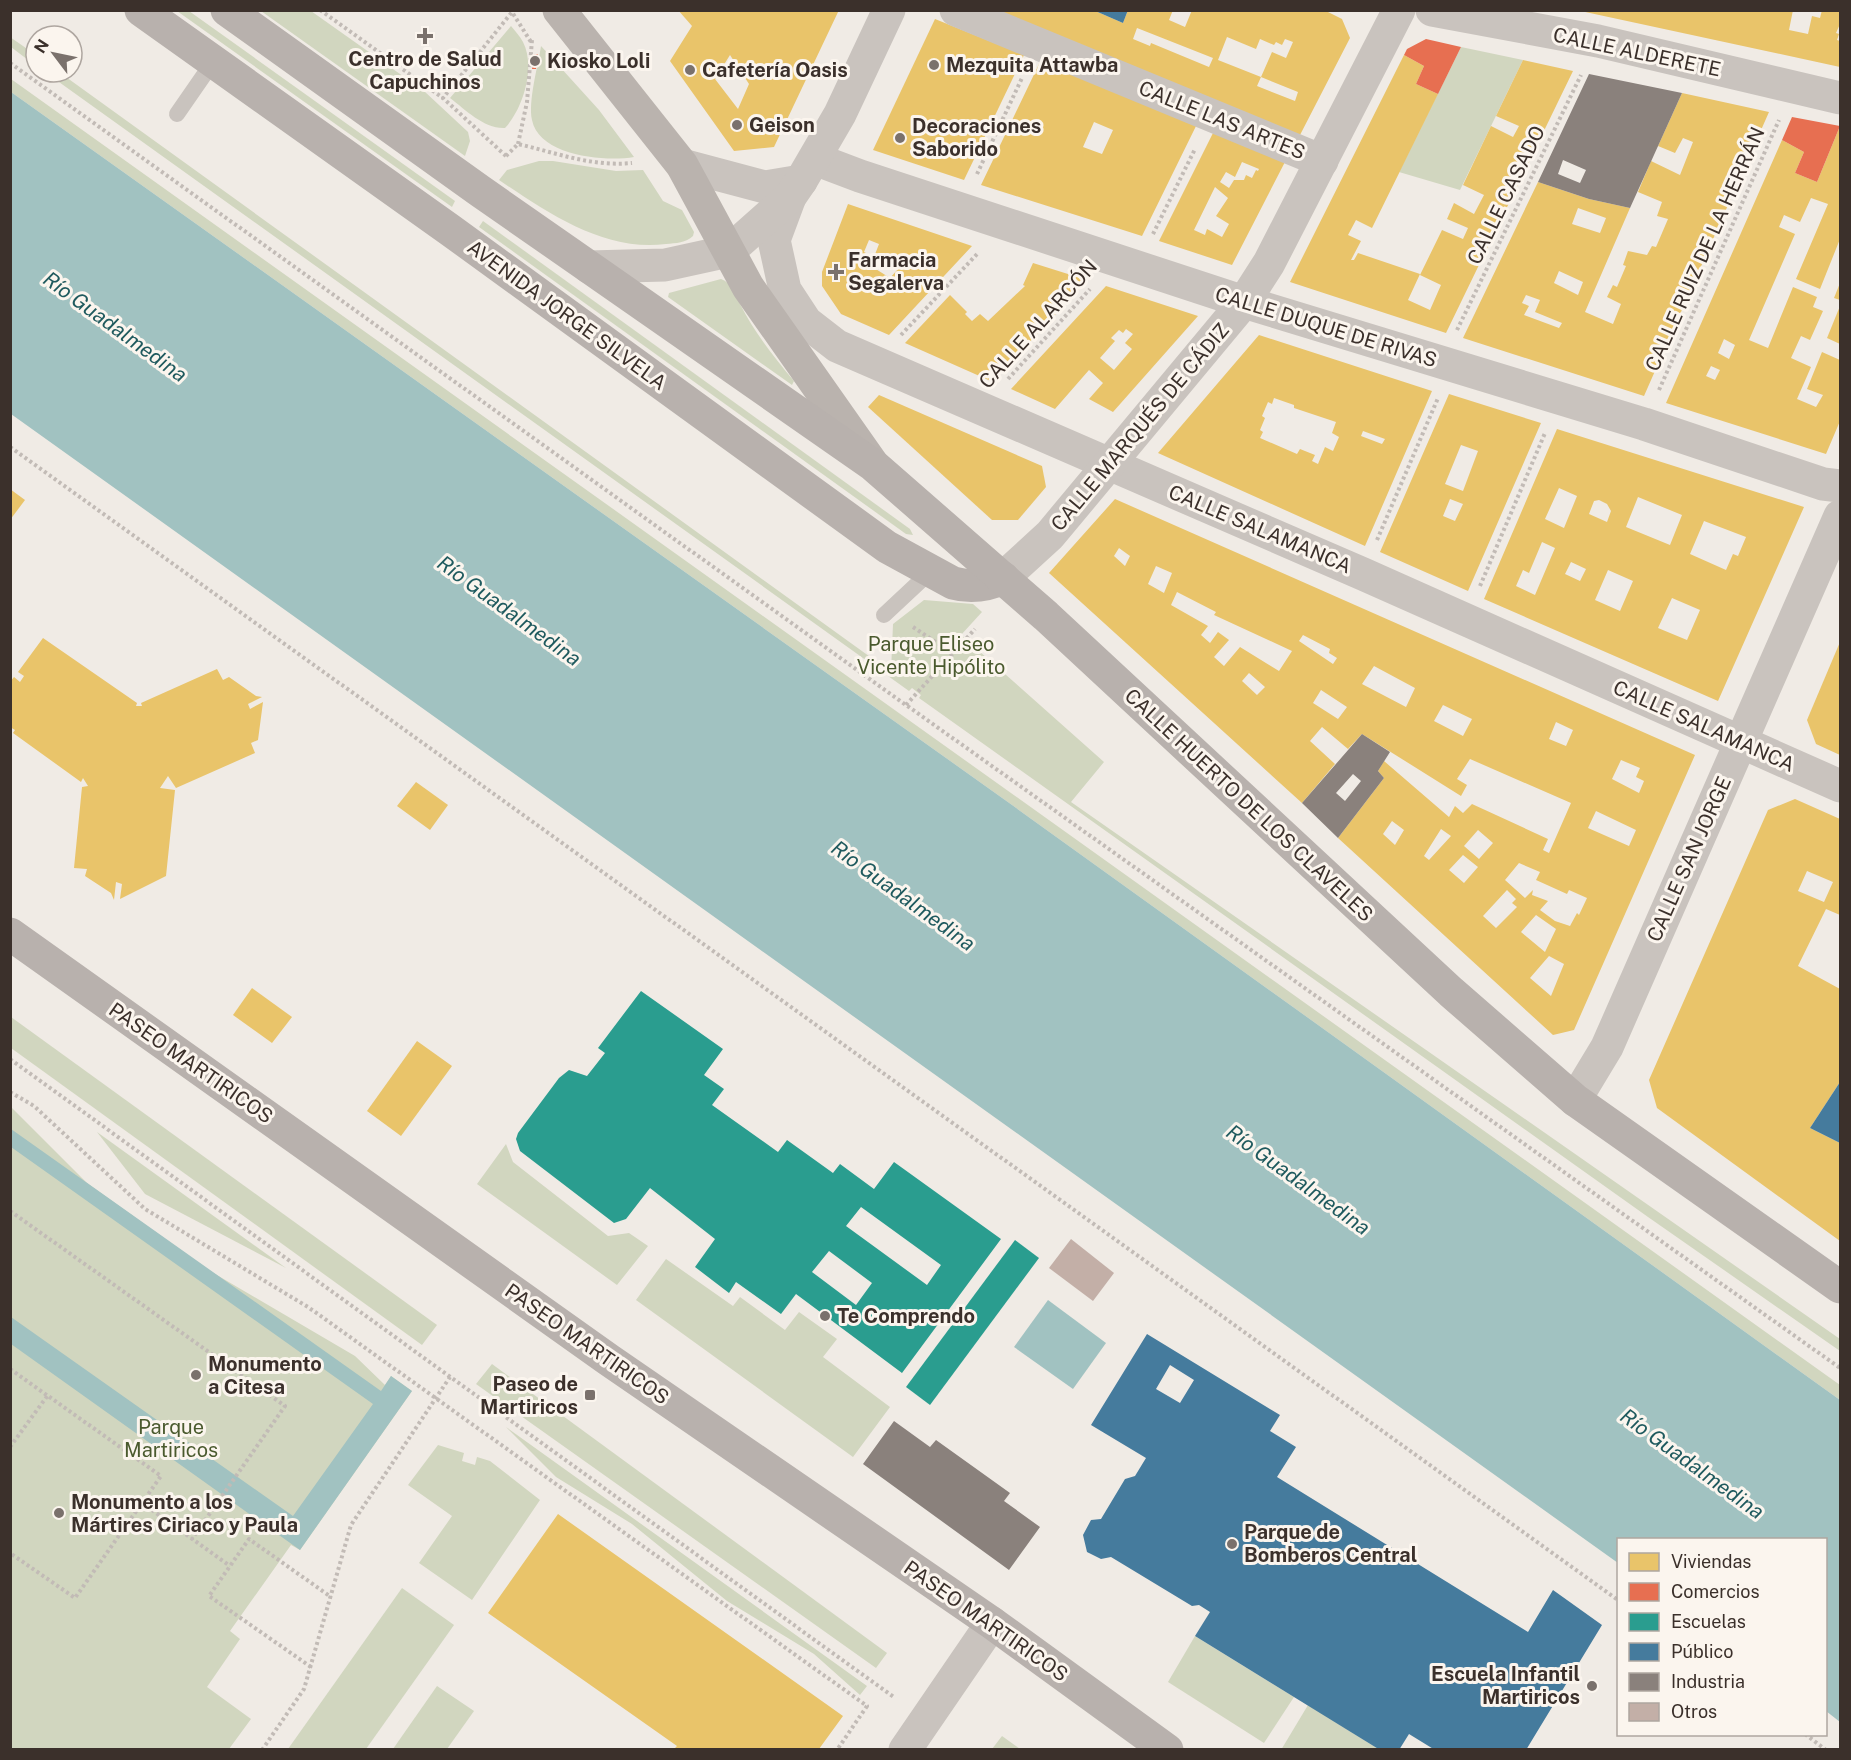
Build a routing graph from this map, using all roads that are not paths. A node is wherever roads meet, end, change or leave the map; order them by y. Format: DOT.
graph roads {
  1 [pos="141,10"];
  2 [pos="227,10"];
  3 [pos="559,10"];
  4 [pos="889,10"];
  5 [pos="956,10"];
  6 [pos="1399,10"];
  7 [pos="1432,10"];
  8 [pos="213,62"];
  9 [pos="1840,98"];
  10 [pos="177,114"];
  11 [pos="1322,161"];
  12 [pos="682,165"];
  13 [pos="802,179"];
  14 [pos="729,251"];
  15 [pos="589,267"];
  16 [pos="1244,303"];
  17 [pos="1110,464"];
  18 [pos="873,465"];
  19 [pos="1840,486"];
  20 [pos="1840,516"];
  21 [pos="930,572"];
  22 [pos="1003,579"];
  23 [pos="887,613"];
  24 [pos="1740,743"];
  25 [pos="1840,786"];
  26 [pos="10,934"];
  27 [pos="1575,1100"];
  28 [pos="1840,1287"];
  29 [pos="992,1623"];
  30 [pos="904,1749"];
  31 [pos="1167,1749"];
  1 -- 8 [label="main road, AVENIDA JORGE SILVELA"];
  2 -- 15 [label="main road"];
  3 -- 12 [label="main road, CALLE HUERTO DE LOS CLAVELES"];
  4 -- 13 [label="street"];
  5 -- 11 [label="street, CALLE LAS ARTES"];
  6 -- 11 [label="street, CALLE MARQUÉS DE CÁDIZ"];
  7 -- 9 [label="street, CALLE ALDERETE"];
  8 -- 10 [label="lane"];
  8 -- 21 [label="main road, AVENIDA JORGE SILVELA"];
  11 -- 16 [label="street, CALLE MARQUÉS DE CÁDIZ"];
  12 -- 13 [label="street"];
  12 -- 14 [label="main road, CALLE HUERTO DE LOS CLAVELES"];
  13 -- 14 [label="street"];
  13 -- 16 [label="street, CALLE DUQUE DE RIVAS"];
  13 -- 17 [label="street, CALLE SALAMANCA"];
  14 -- 15 [label="street"];
  14 -- 18 [label="main road, CALLE HUERTO DE LOS CLAVELES"];
  15 -- 18 [label="main road"];
  16 -- 17 [label="street, CALLE MARQUÉS DE CÁDIZ"];
  16 -- 19 [label="street, CALLE DUQUE DE RIVAS"];
  17 -- 22 [label="street, CALLE MARQUÉS DE CÁDIZ"];
  17 -- 24 [label="street, CALLE SALAMANCA"];
  18 -- 22 [label="main road, CALLE HUERTO DE LOS CLAVELES"];
  20 -- 24 [label="street, CALLE SAN JORGE"];
  21 -- 22 [label="main road, AVENIDA JORGE SILVELA"];
  21 -- 23 [label="lane"];
  22 -- 27 [label="main road, CALLE HUERTO DE LOS CLAVELES"];
  24 -- 25 [label="street, CALLE SALAMANCA"];
  24 -- 27 [label="street, CALLE SAN JORGE"];
  26 -- 29 [label="main road, PASEO MARTIRICOS"];
  27 -- 28 [label="main road, CALLE HUERTO DE LOS CLAVELES"];
  29 -- 30 [label="street"];
  29 -- 31 [label="main road, PASEO MARTIRICOS"];
}
